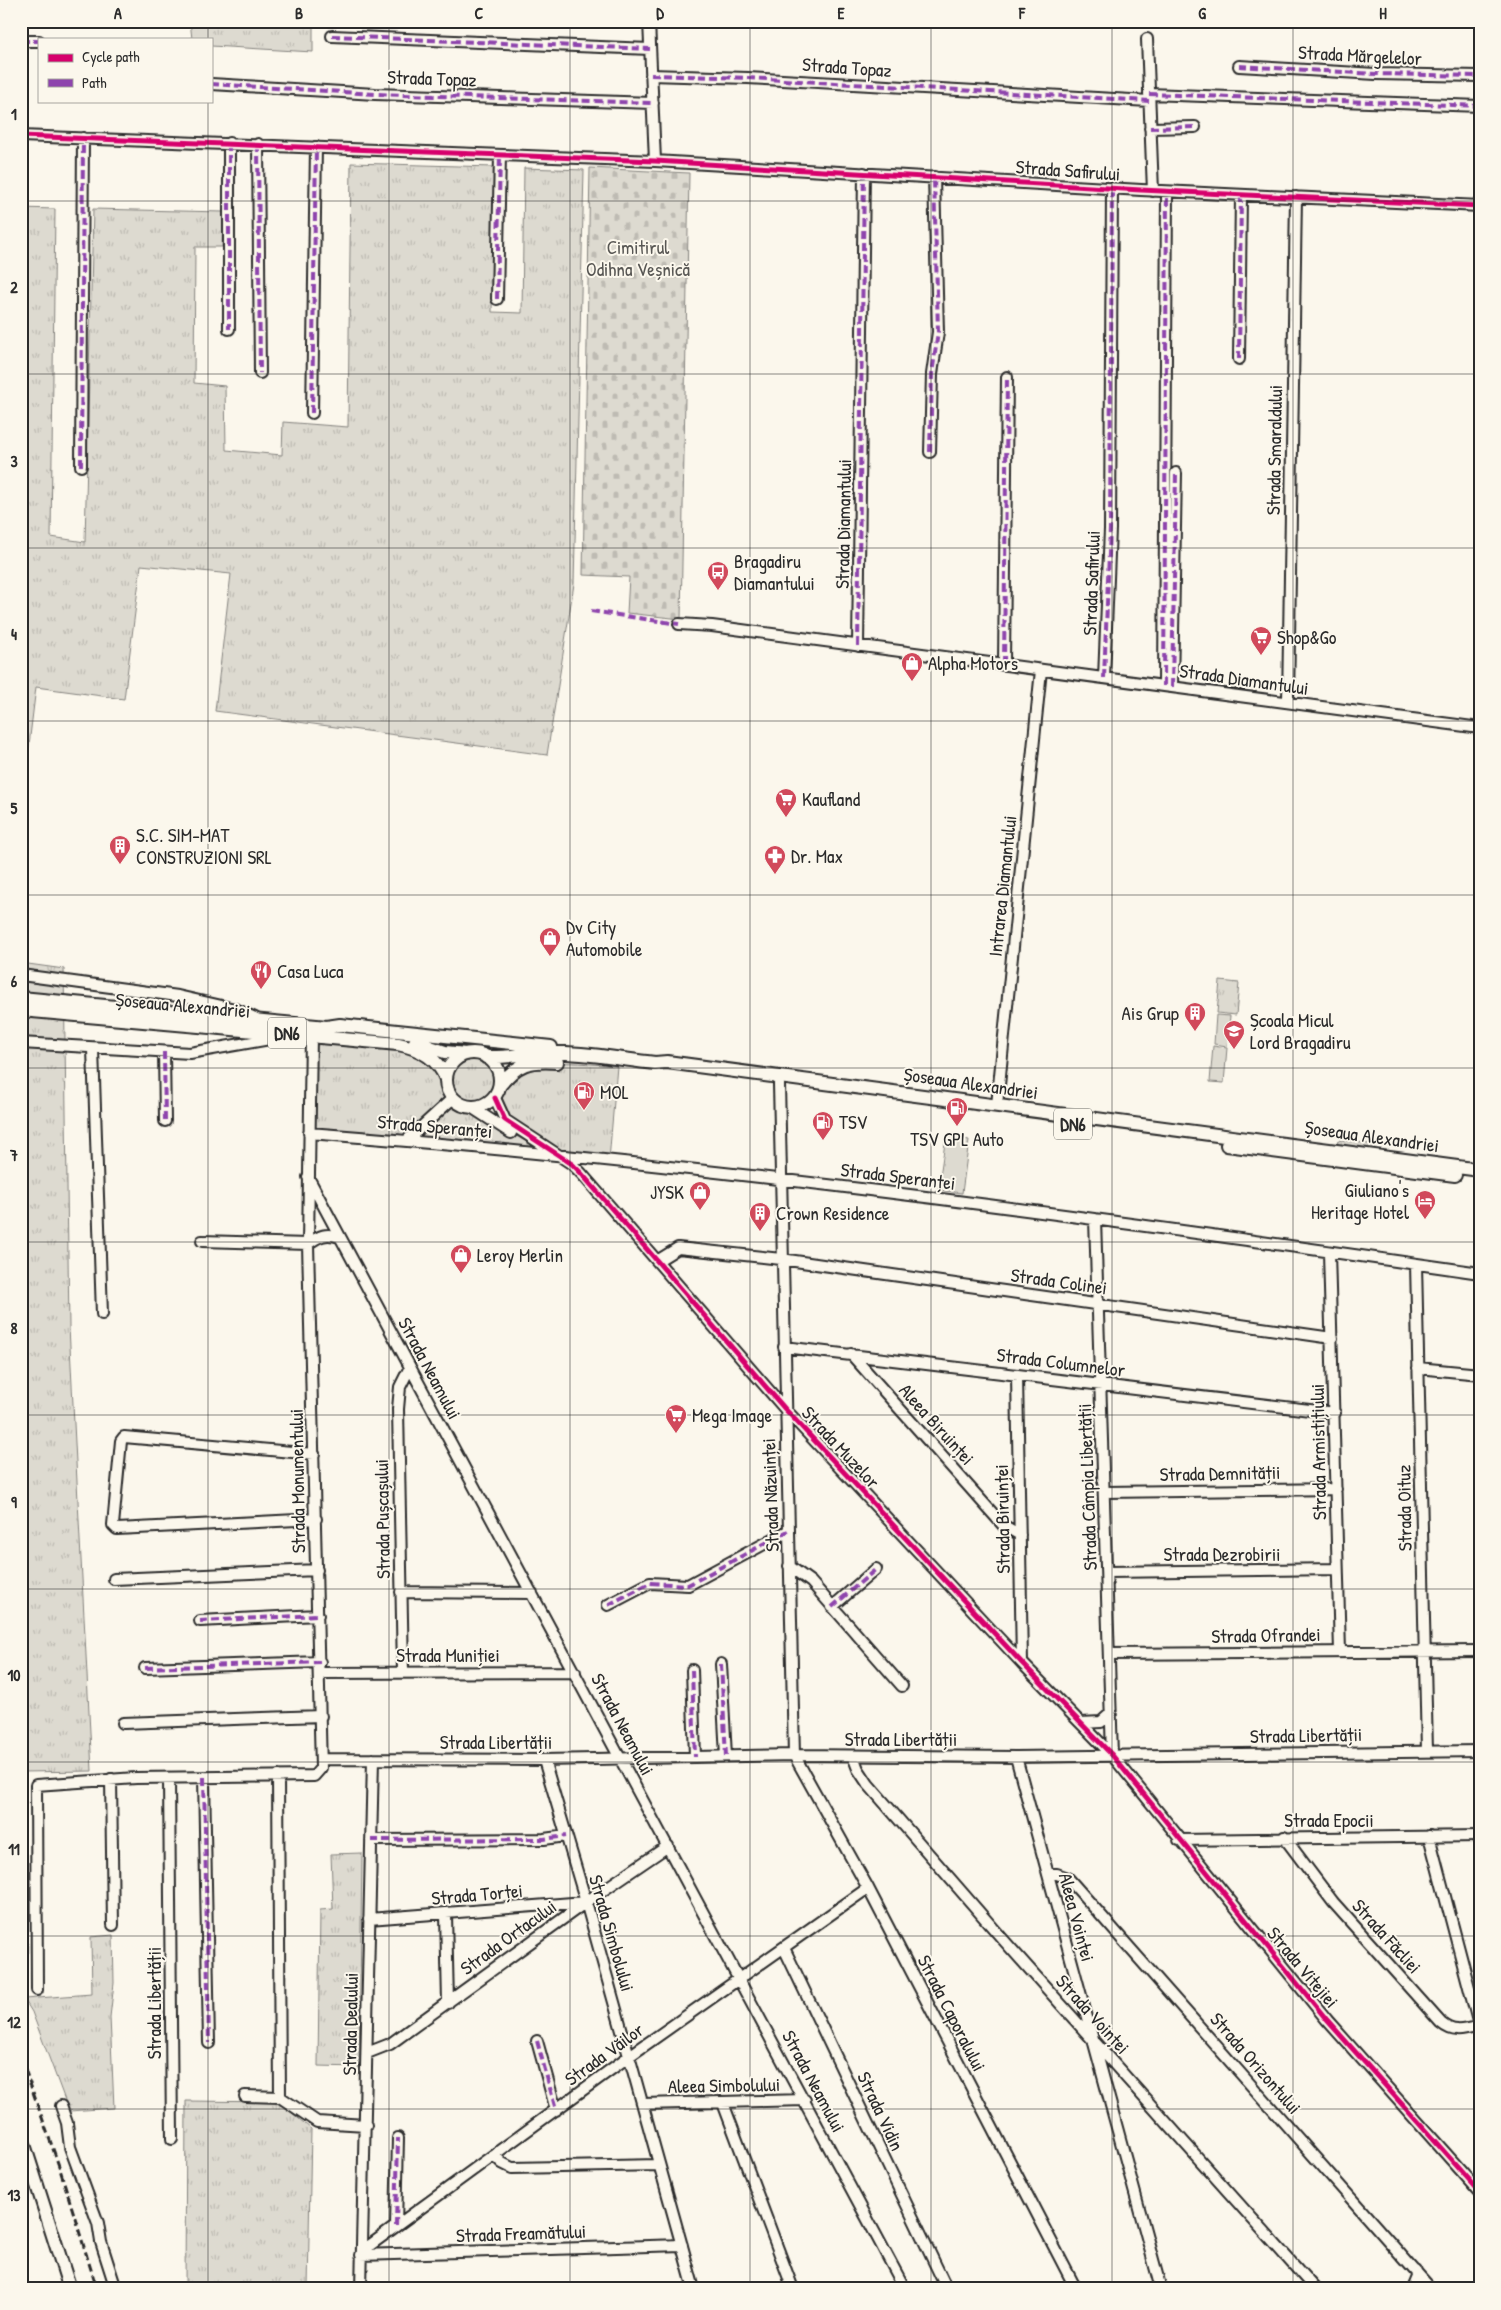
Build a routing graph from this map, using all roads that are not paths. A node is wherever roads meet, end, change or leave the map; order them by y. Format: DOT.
graph roads {
  1 [pos="649,21"];
  2 [pos="332,36"];
  3 [pos="1147,39"];
  4 [pos="21,41"];
  5 [pos="38,42"];
  6 [pos="650,49"];
  7 [pos="1239,66"];
  8 [pos="651,75"];
  9 [pos="1480,76"];
  10 [pos="212,84"];
  11 [pos="1149,97"];
  12 [pos="653,103"];
  13 [pos="1480,106"];
  14 [pos="1195,127"];
  15 [pos="1150,128"];
  16 [pos="21,136"];
  17 [pos="83,138"];
  18 [pos="229,143"];
  19 [pos="258,144"];
  20 [pos="316,147"];
  21 [pos="500,156"];
  22 [pos="655,161"];
  23 [pos="864,172"];
  24 [pos="934,177"];
  25 [pos="1112,189"];
  26 [pos="1153,191"];
  27 [pos="1167,192"];
  28 [pos="1241,195"];
  29 [pos="1296,198"];
  30 [pos="1480,206"];
  31 [pos="497,299"];
  32 [pos="229,329"];
  33 [pos="1239,359"];
  34 [pos="260,373"];
  35 [pos="1007,377"];
  36 [pos="312,413"];
  37 [pos="930,452"];
  38 [pos="81,466"];
  39 [pos="1176,473"];
  40 [pos="679,624"];
  41 [pos="858,646"];
  42 [pos="1004,664"];
  43 [pos="1041,670"];
  44 [pos="1104,678"];
  45 [pos="1168,686"];
  46 [pos="1288,702"];
  47 [pos="1480,728"];
  48 [pos="21,975"];
  49 [pos="21,998"];
  50 [pos="21,1010"];
  51 [pos="256,1019"];
  52 [pos="327,1027"];
  53 [pos="306,1034"];
  54 [pos="21,1043"];
  55 [pos="94,1049"];
  56 [pos="164,1052"];
  57 [pos="466,1054"];
  58 [pos="486,1056"];
  59 [pos="667,1062"];
  60 [pos="446,1079"];
  61 [pos="779,1084"];
  62 [pos="500,1085"];
  63 [pos="452,1098"];
  64 [pos="495,1098"];
  65 [pos="997,1105"];
  66 [pos="471,1108"];
  67 [pos="165,1121"];
  68 [pos="309,1133"];
  69 [pos="406,1141"];
  70 [pos="557,1154"];
  71 [pos="1480,1170"];
  72 [pos="308,1177"];
  73 [pos="782,1178"];
  74 [pos="1480,1179"];
  75 [pos="1095,1219"];
  76 [pos="340,1237"];
  77 [pos="202,1241"];
  78 [pos="308,1244"];
  79 [pos="1329,1252"];
  80 [pos="781,1259"];
  81 [pos="657,1261"];
  82 [pos="1416,1264"];
  83 [pos="1480,1273"];
  84 [pos="1098,1304"];
  85 [pos="102,1314"];
  86 [pos="1332,1338"];
  87 [pos="784,1347"];
  88 [pos="851,1354"];
  89 [pos="410,1367"];
  90 [pos="1418,1368"];
  91 [pos="1480,1374"];
  92 [pos="1017,1375"];
  93 [pos="1101,1385"];
  94 [pos="785,1409"];
  95 [pos="1335,1413"];
  96 [pos="314,1454"];
  97 [pos="1336,1489"];
  98 [pos="1105,1492"];
  99 [pos="316,1519"];
  100 [pos="788,1530"];
  101 [pos="1020,1535"];
  102 [pos="789,1566"];
  103 [pos="876,1569"];
  104 [pos="1338,1569"];
  105 [pos="317,1570"];
  106 [pos="1108,1572"];
  107 [pos="114,1579"];
  108 [pos="401,1592"];
  109 [pos="532,1593"];
  110 [pos="608,1605"];
  111 [pos="832,1607"];
  112 [pos="318,1615"];
  113 [pos="200,1621"];
  114 [pos="1424,1651"];
  115 [pos="1480,1651"];
  116 [pos="1340,1652"];
  117 [pos="1109,1654"];
  118 [pos="320,1662"];
  119 [pos="1022,1663"];
  120 [pos="722,1664"];
  121 [pos="145,1668"];
  122 [pos="692,1670"];
  123 [pos="403,1672"];
  124 [pos="575,1672"];
  125 [pos="320,1673"];
  126 [pos="902,1686"];
  127 [pos="1110,1714"];
  128 [pos="321,1716"];
  129 [pos="123,1723"];
  130 [pos="1081,1723"];
  131 [pos="1427,1751"];
  132 [pos="1480,1751"];
  133 [pos="794,1755"];
  134 [pos="1112,1755"];
  135 [pos="726,1756"];
  136 [pos="854,1756"];
  137 [pos="1016,1756"];
  138 [pos="695,1757"];
  139 [pos="621,1758"];
  140 [pos="373,1759"];
  141 [pos="323,1760"];
  142 [pos="544,1760"];
  143 [pos="278,1776"];
  144 [pos="204,1777"];
  145 [pos="170,1778"];
  146 [pos="111,1779"];
  147 [pos="566,1836"];
  148 [pos="1429,1836"];
  149 [pos="1480,1836"];
  150 [pos="1284,1837"];
  151 [pos="371,1840"];
  152 [pos="1179,1840"];
  153 [pos="668,1846"];
  154 [pos="1048,1874"];
  155 [pos="868,1888"];
  156 [pos="586,1902"];
  157 [pos="446,1914"];
  158 [pos="369,1918"];
  159 [pos="113,1925"];
  160 [pos="784,1948"];
  161 [pos="740,1980"];
  162 [pos="36,1990"];
  163 [pos="448,2003"];
  164 [pos="1479,2028"];
  165 [pos="1091,2039"];
  166 [pos="537,2040"];
  167 [pos="209,2043"];
  168 [pos="367,2053"];
  169 [pos="628,2057"];
  170 [pos="245,2096"];
  171 [pos="280,2097"];
  172 [pos="805,2100"];
  173 [pos="723,2103"];
  174 [pos="643,2104"];
  175 [pos="61,2106"];
  176 [pos="556,2110"];
  177 [pos="366,2125"];
  178 [pos="21,2135"];
  179 [pos="398,2138"];
  180 [pos="172,2139"];
  181 [pos="494,2155"];
  182 [pos="659,2165"];
  183 [pos="1480,2192"];
  184 [pos="396,2226"];
  185 [pos="682,2245"];
  186 [pos="362,2252"];
  187 [pos="1416,2272"];
  188 [pos="70,2289"];
  189 [pos="116,2289"];
  190 [pos="361,2289"];
  191 [pos="694,2289"];
  192 [pos="793,2289"];
  193 [pos="905,2289"];
  194 [pos="947,2289"];
  195 [pos="1076,2289"];
  196 [pos="1161,2289"];
  197 [pos="1315,2289"];
  198 [pos="1412,2289"];
  199 [pos="1431,2289"];
  1 -- 6 [label="street"];
  2 -- 6 [label="street, Strada Topaz"];
  3 -- 11 [label="street"];
  4 -- 5 [label="street"];
  6 -- 8 [label="street"];
  7 -- 9 [label="street, Strada Mărgelelor"];
  8 -- 11 [label="street, Strada Topaz"];
  8 -- 12 [label="street"];
  10 -- 12 [label="street, Strada Topaz"];
  11 -- 13 [label="street, Strada Topaz"];
  11 -- 15 [label="street"];
  12 -- 22 [label="street"];
  14 -- 15 [label="street"];
  15 -- 26 [label="street"];
  16 -- 17 [label="street, Strada Safirului"];
  17 -- 18 [label="street, Strada Safirului"];
  17 -- 38 [label="street"];
  18 -- 19 [label="street, Strada Safirului"];
  18 -- 32 [label="street"];
  19 -- 20 [label="street, Strada Safirului"];
  19 -- 34 [label="street"];
  20 -- 21 [label="street, Strada Safirului"];
  20 -- 36 [label="street"];
  21 -- 22 [label="street, Strada Safirului"];
  21 -- 31 [label="street"];
  22 -- 23 [label="street, Strada Safirului"];
  23 -- 24 [label="street, Strada Safirului"];
  23 -- 41 [label="street, Strada Diamantului"];
  24 -- 25 [label="street, Strada Safirului"];
  24 -- 37 [label="street"];
  25 -- 26 [label="street, Strada Safirului"];
  25 -- 44 [label="street, Strada Safirului"];
  26 -- 27 [label="street, Strada Safirului"];
  27 -- 28 [label="street, Strada Safirului"];
  27 -- 45 [label="street"];
  28 -- 29 [label="street, Strada Safirului"];
  28 -- 33 [label="street"];
  29 -- 30 [label="street, Strada Safirului"];
  29 -- 46 [label="street, Strada Smaraldului"];
  35 -- 42 [label="street"];
  39 -- 45 [label="street"];
  40 -- 41 [label="street, Strada Diamantului"];
  41 -- 42 [label="street, Strada Diamantului"];
  42 -- 43 [label="street, Strada Diamantului"];
  43 -- 44 [label="street, Strada Diamantului"];
  43 -- 65 [label="street, Intrarea Diamantului"];
  44 -- 45 [label="street, Strada Diamantului"];
  45 -- 46 [label="street, Strada Diamantului"];
  46 -- 47 [label="street, Strada Diamantului"];
  48 -- 51 [label="street"];
  49 -- 51 [label="main road, Șoseaua Alexandriei / DN6"];
  50 -- 53 [label="main road, Șoseaua Alexandriei / DN6"];
  51 -- 52 [label="main road, DN6"];
  52 -- 57 [label="main road, DN6"];
  52 -- 59 [label="main road, DN6"];
  53 -- 56 [label="street"];
  53 -- 60 [label="main road, Șoseaua Alexandriei / DN6"];
  53 -- 68 [label="street, Strada Monumentului"];
  54 -- 55 [label="street"];
  55 -- 56 [label="street"];
  55 -- 85 [label="street"];
  56 -- 67 [label="street"];
  57 -- 58 [label="main road, DN6"];
  57 -- 60 [label="main road"];
  58 -- 59 [label="main road, Șoseaua Alexandriei / DN6"];
  58 -- 62 [label="main road"];
  59 -- 65 [label="main road, Șoseaua Alexandriei / DN6"];
  60 -- 63 [label="main road, DN6"];
  61 -- 62 [label="main road, Șoseaua Alexandriei / DN6"];
  61 -- 73 [label="street, Strada Năzuinței"];
  61 -- 74 [label="main road, Șoseaua Alexandriei / DN6"];
  62 -- 64 [label="main road, DN6"];
  63 -- 66 [label="main road"];
  63 -- 69 [label="street"];
  64 -- 66 [label="main road"];
  64 -- 70 [label="street"];
  65 -- 71 [label="main road, Șoseaua Alexandriei / DN6"];
  66 -- 70 [label="street"];
  68 -- 69 [label="street, Strada Speranței"];
  68 -- 72 [label="street, Strada Monumentului"];
  69 -- 70 [label="street, Strada Speranței"];
  70 -- 73 [label="street, Strada Speranței"];
  70 -- 81 [label="street, Strada Muzelor"];
  72 -- 76 [label="street, Strada Neamului"];
  72 -- 78 [label="street, Strada Monumentului"];
  73 -- 75 [label="street, Strada Speranței"];
  73 -- 80 [label="street, Strada Năzuinței"];
  75 -- 79 [label="street, Strada Speranței"];
  75 -- 84 [label="street, Strada Câmpia Libertății"];
  76 -- 78 [label="street"];
  76 -- 89 [label="street, Strada Neamului"];
  77 -- 78 [label="street"];
  78 -- 96 [label="street, Strada Monumentului"];
  79 -- 82 [label="street, Strada Speranței"];
  79 -- 86 [label="street, Strada Armistițiului"];
  80 -- 81 [label="street, Strada Colinei"];
  80 -- 84 [label="street, Strada Colinei"];
  80 -- 87 [label="street, Strada Năzuinței"];
  81 -- 94 [label="street, Strada Muzelor"];
  82 -- 83 [label="street, Strada Speranței"];
  82 -- 90 [label="street, Strada Oituz"];
  84 -- 86 [label="street, Strada Colinei"];
  84 -- 93 [label="street, Strada Câmpia Libertății"];
  86 -- 95 [label="street, Strada Armistițiului"];
  87 -- 88 [label="street, Strada Columnelor"];
  87 -- 94 [label="street, Strada Năzuinței"];
  88 -- 92 [label="street, Strada Columnelor"];
  88 -- 101 [label="street, Aleea Biruinței"];
  89 -- 108 [label="street, Strada Pușcașului"];
  89 -- 109 [label="street, Strada Neamului"];
  90 -- 91 [label="street"];
  90 -- 114 [label="street, Strada Oituz"];
  92 -- 93 [label="street, Strada Columnelor"];
  92 -- 101 [label="street, Strada Biruinței"];
  93 -- 95 [label="street, Strada Columnelor"];
  93 -- 98 [label="street, Strada Câmpia Libertății"];
  94 -- 100 [label="street, Strada Năzuinței"];
  94 -- 119 [label="street, Strada Muzelor"];
  95 -- 97 [label="street, Strada Armistițiului"];
  96 -- 99 [label="street, Strada Monumentului"];
  96 -- 99 [label="street"];
  97 -- 98 [label="street, Strada Demnității"];
  97 -- 104 [label="street, Strada Armistițiului"];
  98 -- 106 [label="street, Strada Câmpia Libertății"];
  99 -- 105 [label="street, Strada Monumentului"];
  100 -- 102 [label="street, Strada Năzuinței"];
  100 -- 110 [label="street"];
  101 -- 119 [label="street, Strada Biruinței"];
  102 -- 111 [label="street"];
  102 -- 133 [label="street, Strada Năzuinței"];
  103 -- 111 [label="street"];
  104 -- 106 [label="street, Strada Dezrobirii"];
  104 -- 116 [label="street, Strada Armistițiului"];
  105 -- 107 [label="street"];
  105 -- 112 [label="street, Strada Monumentului"];
  106 -- 117 [label="street, Strada Câmpia Libertății"];
  108 -- 109 [label="street"];
  108 -- 123 [label="street, Strada Pușcașului"];
  109 -- 124 [label="street, Strada Neamului"];
  111 -- 126 [label="street"];
  112 -- 113 [label="street"];
  112 -- 118 [label="street, Strada Monumentului"];
  114 -- 115 [label="street, Strada Ofrandei"];
  114 -- 116 [label="street, Strada Ofrandei"];
  114 -- 131 [label="street, Strada Oituz"];
  116 -- 117 [label="street, Strada Ofrandei"];
  117 -- 127 [label="street, Strada Câmpia Libertății"];
  118 -- 121 [label="street"];
  118 -- 125 [label="street, Strada Monumentului"];
  119 -- 130 [label="street, Strada Muzelor"];
  120 -- 135 [label="street"];
  122 -- 138 [label="street"];
  123 -- 124 [label="street, Strada Muniției"];
  123 -- 125 [label="street, Strada Muniției"];
  124 -- 139 [label="street, Strada Neamului"];
  125 -- 128 [label="street, Strada Monumentului"];
  127 -- 130 [label="street"];
  127 -- 134 [label="street, Strada Câmpia Libertății"];
  128 -- 129 [label="street"];
  128 -- 141 [label="street, Strada Monumentului"];
  130 -- 134 [label="street, Strada Muzelor"];
  131 -- 132 [label="street, Strada Libertății"];
  131 -- 134 [label="street, Strada Libertății"];
  133 -- 135 [label="street, Strada Libertății"];
  133 -- 136 [label="street, Strada Libertății"];
  133 -- 155 [label="street, Strada Caporalului"];
  134 -- 137 [label="street, Strada Libertății"];
  134 -- 152 [label="street, Strada Vitejiei"];
  135 -- 138 [label="street, Strada Libertății"];
  136 -- 137 [label="street, Strada Libertății"];
  136 -- 165 [label="street, Strada Voinței"];
  137 -- 154 [label="street, Aleea Voinței"];
  138 -- 139 [label="street, Strada Libertății"];
  139 -- 142 [label="street, Strada Libertății"];
  139 -- 153 [label="street, Strada Neamului"];
  140 -- 141 [label="street, Strada Libertății"];
  140 -- 142 [label="street, Strada Libertății"];
  140 -- 151 [label="street, Strada Dealului"];
  141 -- 143 [label="street, Strada Monumentului"];
  142 -- 147 [label="street, Strada Simbolului"];
  143 -- 144 [label="street"];
  143 -- 171 [label="street"];
  144 -- 145 [label="street"];
  144 -- 167 [label="street"];
  145 -- 146 [label="street"];
  145 -- 180 [label="street, Strada Libertății"];
  146 -- 159 [label="street"];
  146 -- 162 [label="street"];
  147 -- 151 [label="street"];
  147 -- 156 [label="street, Strada Simbolului"];
  148 -- 149 [label="street, Strada Epocii"];
  148 -- 150 [label="street, Strada Epocii"];
  148 -- 164 [label="street"];
  150 -- 152 [label="street, Strada Epocii"];
  150 -- 164 [label="street, Strada Făcliei"];
  151 -- 158 [label="street, Strada Dealului"];
  152 -- 183 [label="street, Strada Vitejiei"];
  153 -- 156 [label="street, Strada Ortacului"];
  153 -- 161 [label="street, Strada Neamului"];
  154 -- 165 [label="street, Aleea Voinței"];
  154 -- 187 [label="street, Strada Orizontului"];
  155 -- 160 [label="street, Strada Văilor"];
  155 -- 195 [label="street, Strada Caporalului"];
  156 -- 157 [label="street, Strada Torței"];
  156 -- 163 [label="street, Strada Ortacului"];
  156 -- 169 [label="street, Strada Simbolului"];
  157 -- 158 [label="street, Strada Torței"];
  157 -- 163 [label="street"];
  158 -- 168 [label="street, Strada Dealului"];
  160 -- 161 [label="street, Strada Văilor"];
  160 -- 194 [label="street, Strada Vidin"];
  161 -- 169 [label="street, Strada Văilor"];
  161 -- 172 [label="street, Strada Neamului"];
  163 -- 168 [label="street, Strada Ortacului"];
  165 -- 196 [label="street, Aleea Voinței"];
  165 -- 197 [label="street, Strada Voinței"];
  166 -- 176 [label="street"];
  168 -- 177 [label="street, Strada Dealului"];
  169 -- 174 [label="street, Strada Simbolului"];
  169 -- 176 [label="street, Strada Văilor"];
  170 -- 171 [label="street"];
  171 -- 177 [label="street"];
  172 -- 173 [label="street, Aleea Simbolului"];
  172 -- 193 [label="street, Strada Neamului"];
  173 -- 174 [label="street, Aleea Simbolului"];
  173 -- 192 [label="street"];
  174 -- 182 [label="street, Strada Simbolului"];
  175 -- 189 [label="street"];
  176 -- 181 [label="street, Strada Văilor"];
  177 -- 186 [label="street, Strada Dealului"];
  178 -- 188 [label="main road"];
  179 -- 184 [label="street"];
  181 -- 182 [label="street"];
  181 -- 184 [label="street, Strada Văilor"];
  182 -- 185 [label="street, Strada Simbolului"];
  184 -- 186 [label="street, Strada Văilor"];
  185 -- 186 [label="street, Strada Freamătului"];
  185 -- 191 [label="street, Strada Simbolului"];
  186 -- 190 [label="street, Strada Dealului"];
  187 -- 198 [label="street"];
  187 -- 199 [label="street, Strada Orizontului"];
}
